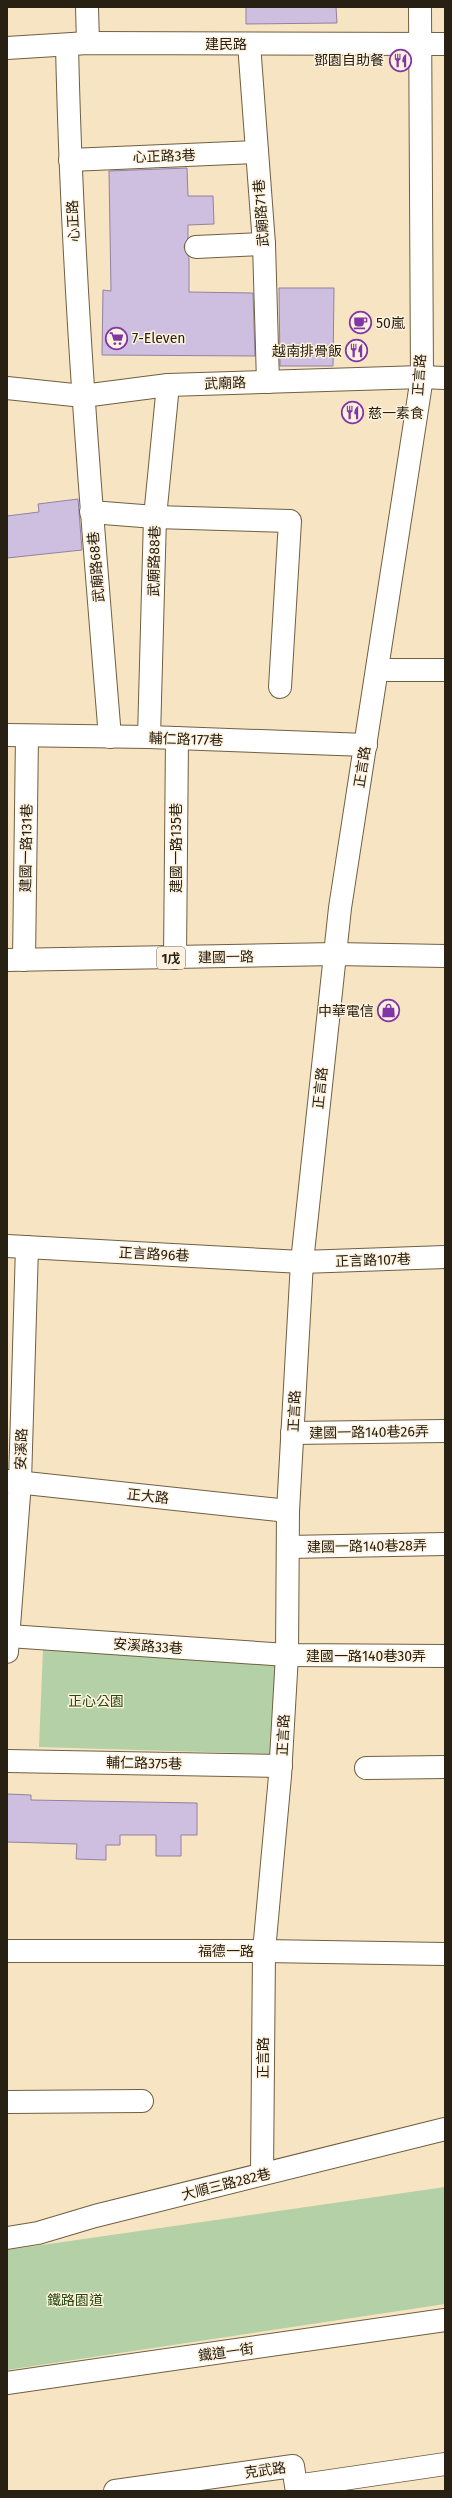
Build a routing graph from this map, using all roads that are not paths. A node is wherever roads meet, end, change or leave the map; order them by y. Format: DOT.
graph roads {
  1 [pos="87,7"];
  2 [pos="420,7"];
  3 [pos="78,44"];
  4 [pos="250,44"];
  5 [pos="421,44"];
  6 [pos="445,44"];
  7 [pos="7,48"];
  8 [pos="257,152"];
  9 [pos="70,160"];
  10 [pos="264,244"];
  11 [pos="196,247"];
  12 [pos="422,376"];
  13 [pos="445,378"];
  14 [pos="268,382"];
  15 [pos="168,385"];
  16 [pos="7,388"];
  17 [pos="83,396"];
  18 [pos="91,512"];
  19 [pos="154,517"];
  20 [pos="377,670"];
  21 [pos="445,670"];
  22 [pos="280,687"];
  23 [pos="17,736"];
  24 [pos="110,737"];
  25 [pos="149,737"];
  26 [pos="177,738"];
  27 [pos="366,745"];
  28 [pos="335,954"];
  29 [pos="445,956"];
  30 [pos="175,958"];
  31 [pos="16,960"];
  32 [pos="17,1246"];
  33 [pos="445,1258"];
  34 [pos="302,1262"];
  35 [pos="445,1431"];
  36 [pos="292,1433"];
  37 [pos="13,1482"];
  38 [pos="288,1511"];
  39 [pos="445,1544"];
  40 [pos="288,1547"];
  41 [pos="8,1644"];
  42 [pos="287,1655"];
  43 [pos="445,1656"];
  44 [pos="7,1761"];
  45 [pos="281,1766"];
  46 [pos="445,1767"];
  47 [pos="366,1768"];
  48 [pos="264,1951"];
  49 [pos="7,1952"];
  50 [pos="445,1954"];
  51 [pos="142,2101"];
  52 [pos="7,2102"];
  53 [pos="445,2129"];
  54 [pos="262,2174"];
  55 [pos="7,2238"];
  56 [pos="445,2320"];
  57 [pos="7,2383"];
  58 [pos="445,2464"];
  59 [pos="142,2489"];
  60 [pos="115,2491"];
  1 -- 3 [label="street, 心正路"];
  2 -- 5 [label="street, 正言路"];
  3 -- 4 [label="street, 建民路"];
  3 -- 7 [label="street, 建民路"];
  3 -- 9 [label="street, 心正路"];
  4 -- 5 [label="street, 建民路"];
  4 -- 8 [label="street, 武廟路71巷"];
  5 -- 6 [label="street, 建民路"];
  5 -- 12 [label="street, 正言路"];
  8 -- 9 [label="street, 心正路3巷"];
  8 -- 10 [label="street, 武廟路71巷"];
  9 -- 17 [label="street, 心正路"];
  10 -- 11 [label="street"];
  10 -- 14 [label="street, 武廟路71巷"];
  12 -- 13 [label="street, 武廟路"];
  12 -- 14 [label="street, 武廟路"];
  12 -- 20 [label="street, 正言路"];
  14 -- 15 [label="street, 武廟路"];
  15 -- 17 [label="street, 武廟路"];
  15 -- 19 [label="street, 武廟路88巷"];
  16 -- 17 [label="street, 武廟路"];
  17 -- 18 [label="street, 武廟路68巷"];
  18 -- 19 [label="street"];
  18 -- 24 [label="street, 武廟路68巷"];
  19 -- 22 [label="street"];
  19 -- 25 [label="street, 武廟路88巷"];
  20 -- 21 [label="street"];
  20 -- 27 [label="street, 正言路"];
  23 -- 24 [label="street, 輔仁路177巷"];
  23 -- 31 [label="street, 建國一路131巷"];
  24 -- 25 [label="street, 輔仁路177巷"];
  25 -- 26 [label="street, 輔仁路177巷"];
  26 -- 27 [label="street, 輔仁路177巷"];
  26 -- 30 [label="street, 建國一路135巷"];
  27 -- 28 [label="street, 正言路"];
  28 -- 29 [label="street, 建國一路 / 1戊"];
  28 -- 30 [label="street, 建國一路 / 1戊"];
  28 -- 34 [label="street, 正言路"];
  30 -- 31 [label="street, 建國一路 / 1戊"];
  32 -- 34 [label="street, 正言路96巷"];
  32 -- 37 [label="street, 安溪路"];
  33 -- 34 [label="street, 正言路107巷"];
  34 -- 36 [label="street, 正言路"];
  35 -- 36 [label="street, 建國一路140巷26弄"];
  36 -- 38 [label="street, 正言路"];
  37 -- 38 [label="street, 正大路"];
  37 -- 41 [label="street, 安溪路"];
  38 -- 40 [label="street, 正言路"];
  39 -- 40 [label="street, 建國一路140巷28弄"];
  40 -- 42 [label="street, 正言路"];
  41 -- 42 [label="street, 安溪路33巷"];
  42 -- 43 [label="street, 建國一路140巷30弄"];
  42 -- 45 [label="street, 正言路"];
  44 -- 45 [label="street, 輔仁路375巷"];
  45 -- 48 [label="street, 正言路"];
  46 -- 47 [label="street"];
  48 -- 49 [label="street, 福德一路"];
  48 -- 50 [label="street, 福德一路"];
  48 -- 54 [label="street, 正言路"];
  51 -- 52 [label="street"];
  53 -- 54 [label="street, 大順三路282巷"];
  54 -- 55 [label="street, 大順三路282巷"];
  56 -- 57 [label="street, 鐵道一街"];
  58 -- 59 [label="street, 克武路"];
  59 -- 60 [label="street, 克武路"];
}
